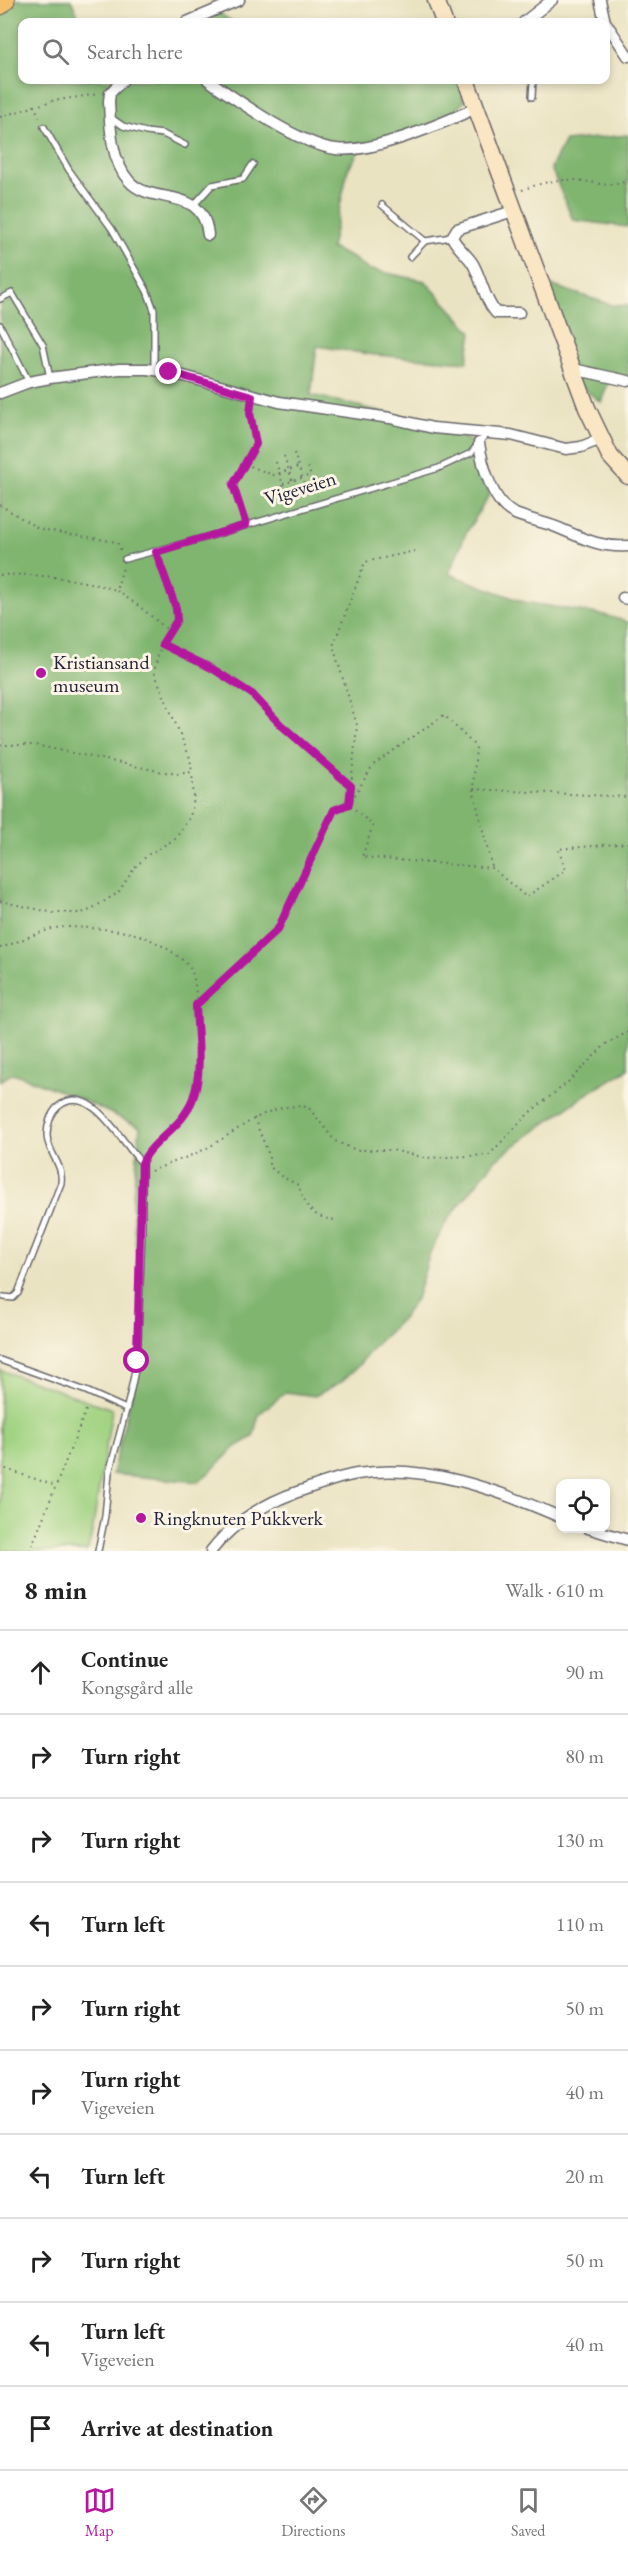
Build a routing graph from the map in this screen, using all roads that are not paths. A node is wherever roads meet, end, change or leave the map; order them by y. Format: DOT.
graph roads {
  1 [pos="4,0"];
  2 [pos="239,0"];
  3 [pos="436,0"];
  4 [pos="552,0"];
  5 [pos="600,0"];
  6 [pos="0,3"];
  7 [pos="196,18"];
  8 [pos="443,18"];
  9 [pos="531,18"];
  10 [pos="604,18"];
  11 [pos="610,30"];
  12 [pos="628,56"];
  13 [pos="119,84"];
  14 [pos="214,84"];
  15 [pos="467,84"];
  16 [pos="533,84"];
  17 [pos="532,98"];
  18 [pos="476,108"];
  19 [pos="110,117"];
  20 [pos="44,127"];
  21 [pos="185,145"];
  22 [pos="252,164"];
  23 [pos="382,205"];
  24 [pos="193,206"];
  25 [pos="513,211"];
  26 [pos="208,235"];
  27 [pos="453,237"];
  28 [pos="425,241"];
  29 [pos="410,257"];
  30 [pos="0,299"];
  31 [pos="519,313"];
  32 [pos="0,325"];
  33 [pos="573,369"];
  34 [pos="154,370"];
  35 [pos="50,378"];
  36 [pos="628,381"];
  37 [pos="29,382"];
  38 [pos="0,393"];
  39 [pos="488,432"];
  40 [pos="601,439"];
  41 [pos="479,443"];
  42 [pos="628,477"];
  43 [pos="628,546"];
  44 [pos="125,559"];
  45 [pos="4,1297"];
  46 [pos="0,1360"];
  47 [pos="126,1409"];
  48 [pos="556,1514"];
  49 [pos="605,1533"];
  50 [pos="628,1540"];
  51 [pos="98,1551"];
  52 [pos="211,1551"];
  1 -- 6 [label="highway"];
  2 -- 7 [label="street"];
  3 -- 8 [label="street"];
  4 -- 9 [label="street"];
  5 -- 10 [label="street"];
  11 -- 12 [label="street"];
  13 -- 19 [label="street"];
  14 -- 18 [label="street"];
  15 -- 18 [label="street"];
  16 -- 17 [label="lane"];
  18 -- 25 [label="street"];
  19 -- 21 [label="lane"];
  19 -- 24 [label="street"];
  20 -- 34 [label="lane"];
  22 -- 24 [label="lane"];
  23 -- 28 [label="lane"];
  24 -- 26 [label="street"];
  25 -- 27 [label="street"];
  25 -- 33 [label="street"];
  27 -- 28 [label="lane"];
  27 -- 31 [label="street"];
  28 -- 29 [label="lane"];
  30 -- 35 [label="lane"];
  32 -- 37 [label="lane"];
  33 -- 36 [label="street"];
  33 -- 40 [label="street"];
  34 -- 35 [label="street"];
  34 -- 39 [label="street"];
  35 -- 37 [label="street"];
  37 -- 38 [label="street"];
  39 -- 40 [label="street"];
  39 -- 41 [label="lane, Vigeveien"];
  40 -- 42 [label="street"];
  41 -- 43 [label="street"];
  41 -- 44 [label="lane, Vigeveien"];
  45 -- 47 [label="lane"];
  46 -- 47 [label="lane"];
  47 -- 51 [label="lane"];
  48 -- 52 [label="street"];
  49 -- 50 [label="street"];
}
